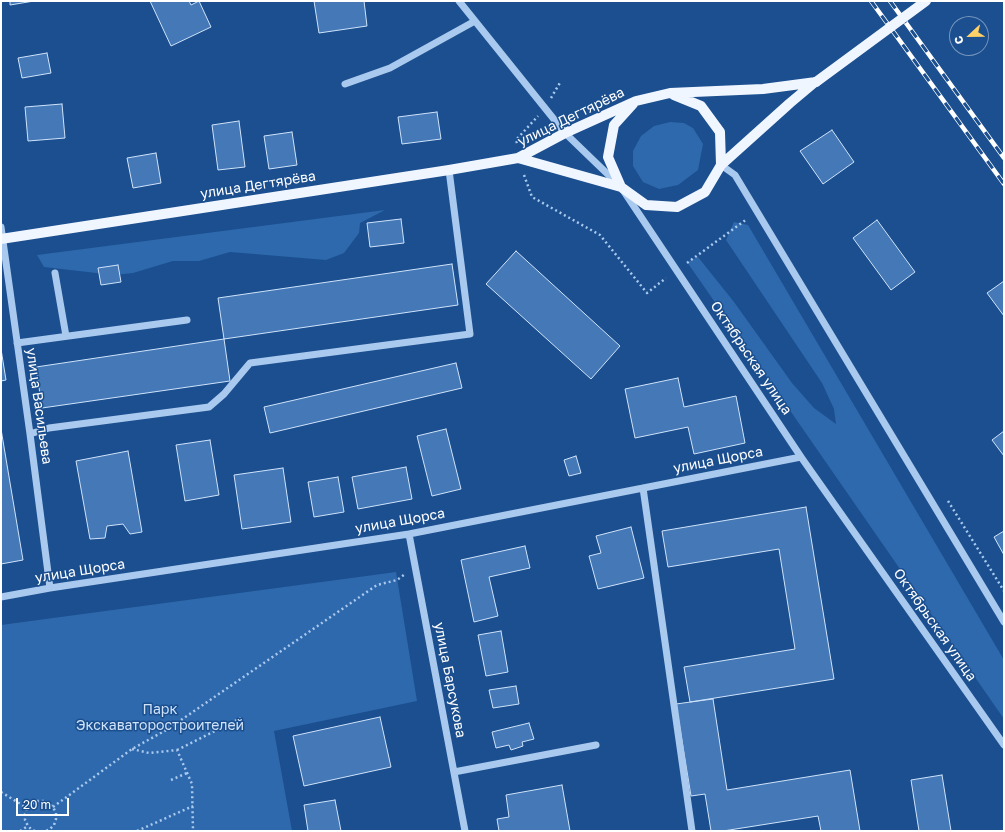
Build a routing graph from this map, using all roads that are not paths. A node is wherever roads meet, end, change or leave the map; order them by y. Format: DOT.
graph roads {
  1 [pos="459,1"];
  2 [pos="926,1"];
  3 [pos="475,21"];
  4 [pos="816,82"];
  5 [pos="345,84"];
  6 [pos="670,93"];
  7 [pos="636,101"];
  8 [pos="566,133"];
  9 [pos="518,158"];
  10 [pos="721,165"];
  11 [pos="449,170"];
  12 [pos="621,187"];
  13 [pos="1,227"];
  14 [pos="2,239"];
  15 [pos="55,273"];
  16 [pos="187,320"];
  17 [pos="66,336"];
  18 [pos="17,343"];
  19 [pos="30,434"];
  20 [pos="801,457"];
  21 [pos="643,488"];
  22 [pos="409,534"];
  23 [pos="50,588"];
  24 [pos="1,597"];
  25 [pos="1004,622"];
  26 [pos="596,745"];
  27 [pos="1004,745"];
  28 [pos="454,772"];
  29 [pos="465,831"];
  30 [pos="692,831"];
  1 -- 3 [label="street, Октябрьская улица"];
  2 -- 4 [label="main road, bridge"];
  3 -- 5 [label="street"];
  3 -- 8 [label="street, Октябрьская улица"];
  4 -- 6 [label="main road"];
  4 -- 10 [label="main road"];
  6 -- 7 [label="main road"];
  6 -- 10 [label="main road"];
  7 -- 8 [label="main road, улица Дегтярёва"];
  7 -- 12 [label="main road"];
  8 -- 9 [label="main road, улица Дегтярёва"];
  8 -- 12 [label="street, Октябрьская улица"];
  9 -- 11 [label="main road, улица Дегтярёва"];
  9 -- 12 [label="main road, улица Дегтярёва"];
  10 -- 12 [label="main road"];
  10 -- 25 [label="street"];
  11 -- 14 [label="main road, улица Дегтярёва"];
  11 -- 19 [label="street"];
  12 -- 20 [label="street, Октябрьская улица"];
  13 -- 14 [label="street, улица Васильева"];
  14 -- 18 [label="street, улица Васильева"];
  15 -- 17 [label="street"];
  16 -- 17 [label="street"];
  17 -- 18 [label="street"];
  18 -- 19 [label="street, улица Васильева"];
  19 -- 23 [label="street, улица Васильева"];
  20 -- 21 [label="street, улица Щорса"];
  20 -- 27 [label="street, Октябрьская улица"];
  21 -- 22 [label="street, улица Щорса"];
  21 -- 30 [label="street"];
  22 -- 23 [label="street, улица Щорса"];
  22 -- 28 [label="street, улица Барсукова"];
  23 -- 24 [label="street, улица Щорса"];
  26 -- 28 [label="street"];
  28 -- 29 [label="street, улица Барсукова"];
}
